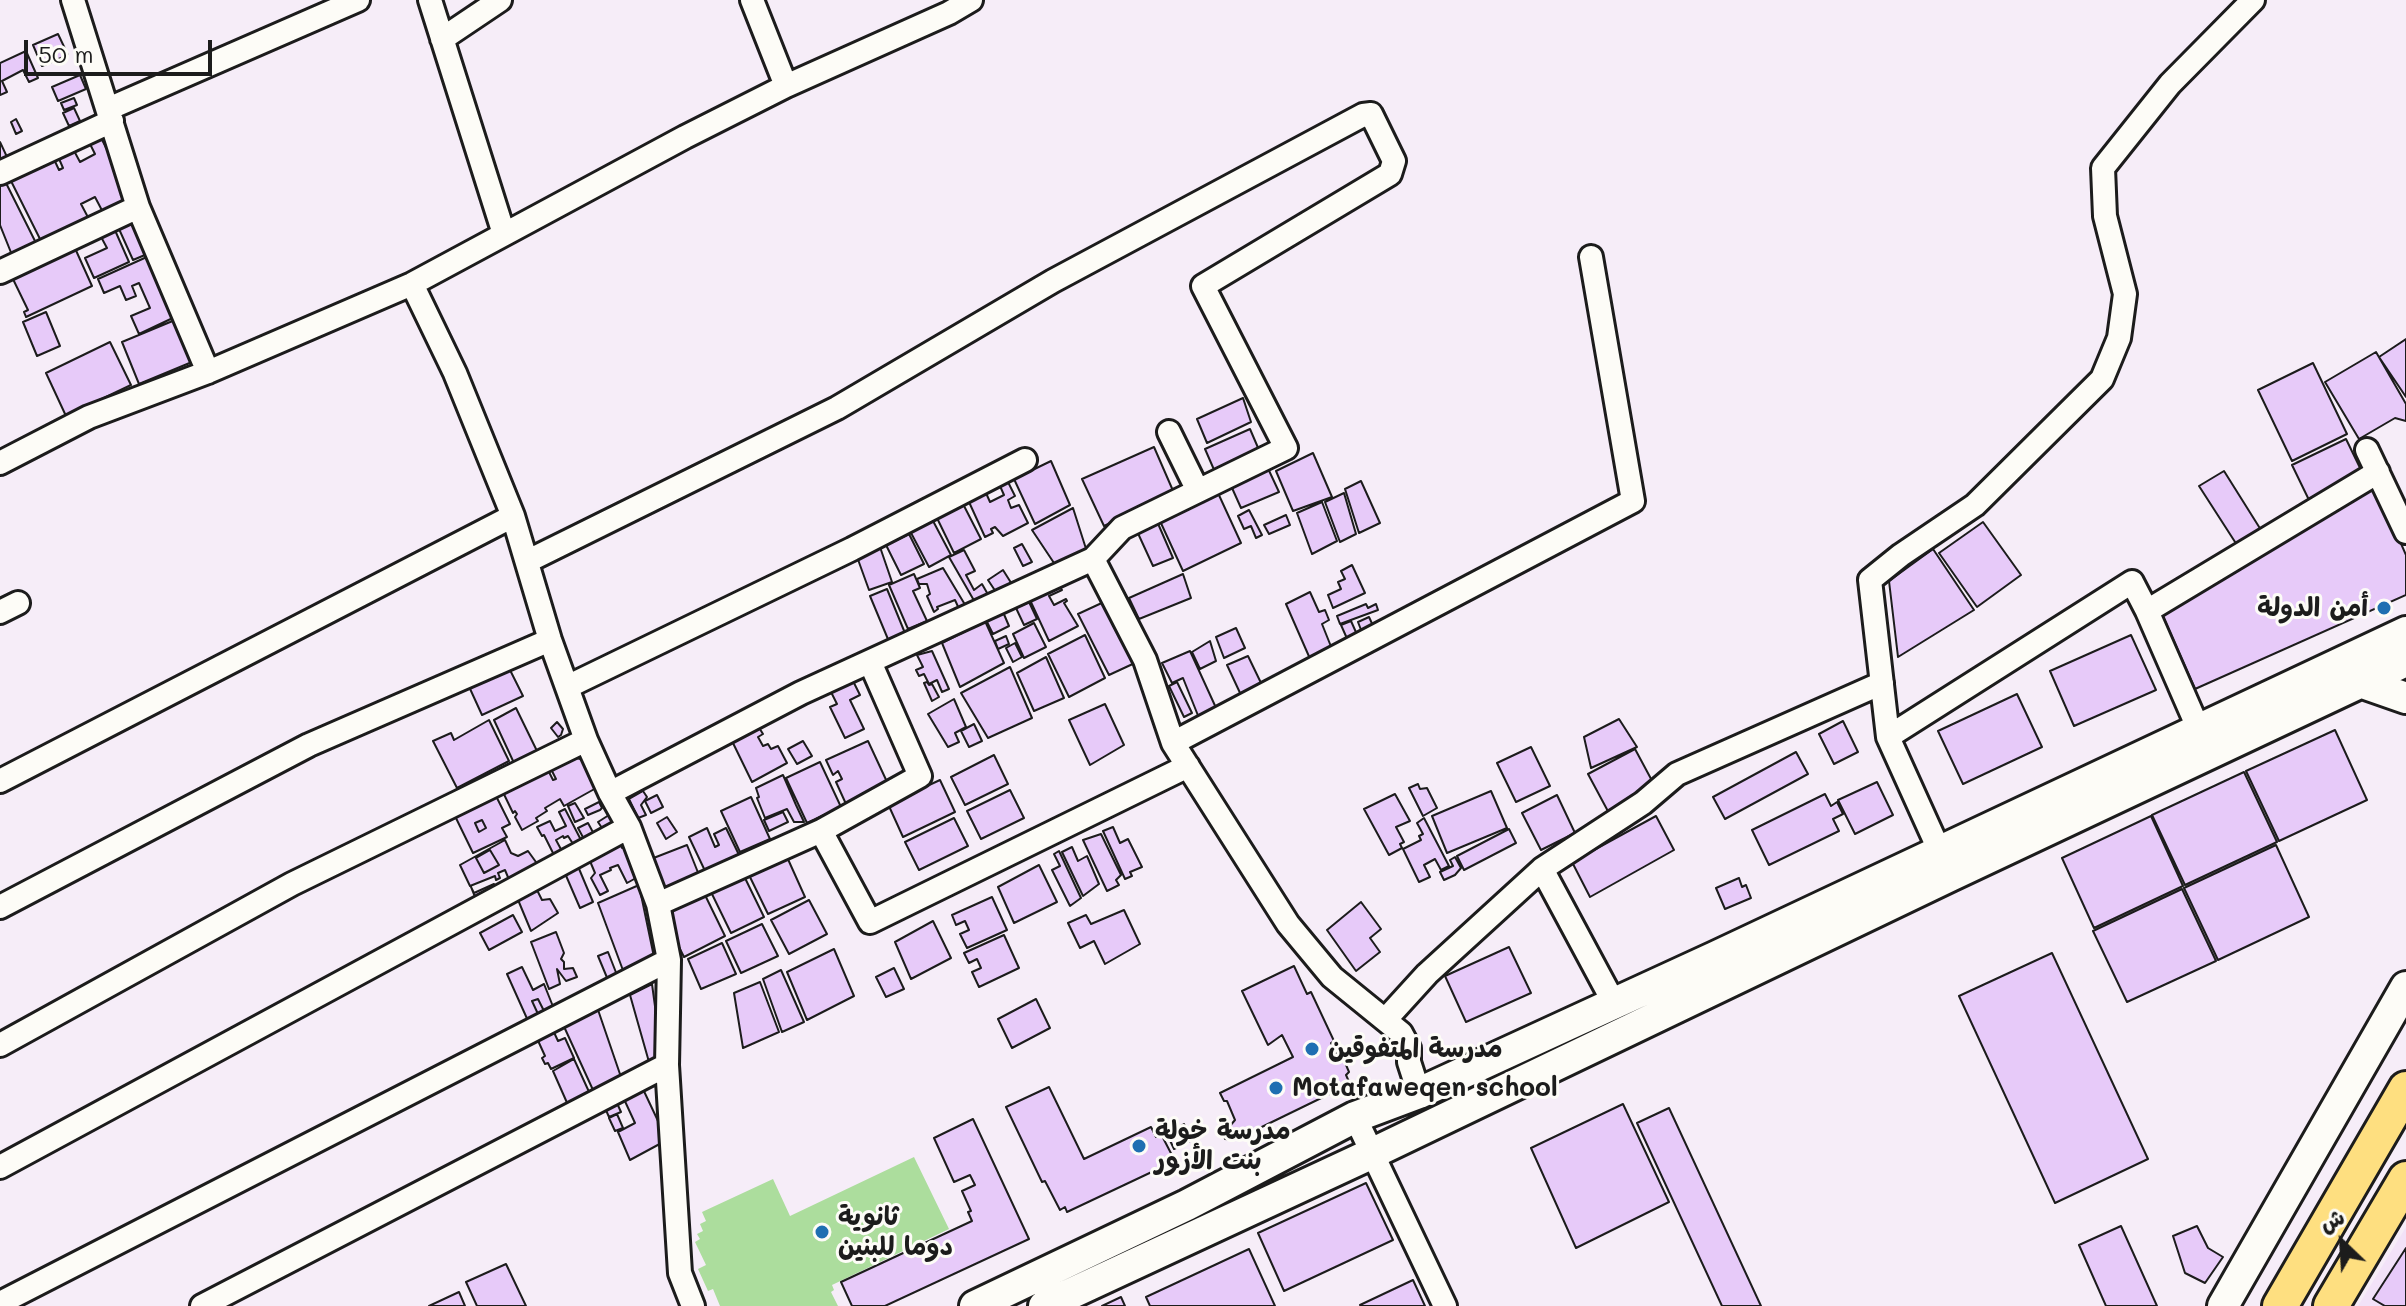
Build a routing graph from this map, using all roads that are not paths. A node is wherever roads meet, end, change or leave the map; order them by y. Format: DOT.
graph roads {
  1 [pos="73,0"];
  2 [pos="358,0"];
  3 [pos="430,0"];
  4 [pos="500,0"];
  5 [pos="752,0"];
  6 [pos="971,0"];
  7 [pos="2253,0"];
  8 [pos="442,39"];
  9 [pos="786,86"];
  10 [pos="110,115"];
  11 [pos="0,173"];
  12 [pos="138,207"];
  13 [pos="504,234"];
  14 [pos="1591,257"];
  15 [pos="0,272"];
  16 [pos="412,284"];
  17 [pos="208,372"];
  18 [pos="1169,432"];
  19 [pos="2367,450"];
  20 [pos="1025,460"];
  21 [pos="0,463"];
  22 [pos="2378,472"];
  23 [pos="1198,491"];
  24 [pos="513,516"];
  25 [pos="2406,532"];
  26 [pos="1093,559"];
  27 [pos="528,561"];
  28 [pos="2147,611"];
  29 [pos="2406,632"];
  30 [pos="550,640"];
  31 [pos="2406,661"];
  32 [pos="870,662"];
  33 [pos="1882,683"];
  34 [pos="2363,683"];
  35 [pos="567,687"];
  36 [pos="2406,698"];
  37 [pos="2199,730"];
  38 [pos="1888,737"];
  39 [pos="586,740"];
  40 [pos="1173,743"];
  41 [pos="1188,766"];
  42 [pos="0,781"];
  43 [pos="610,793"];
  44 [pos="629,827"];
  45 [pos="821,831"];
  46 [pos="1945,864"];
  47 [pos="1542,869"];
  48 [pos="658,904"];
  49 [pos="0,907"];
  50 [pos="669,960"];
  51 [pos="2406,987"];
  52 [pos="1614,1003"];
  53 [pos="1386,1019"];
  54 [pos="0,1045"];
  55 [pos="667,1065"];
  56 [pos="2406,1089"];
  57 [pos="1419,1093"];
  58 [pos="1355,1117"];
  59 [pos="1373,1153"];
  60 [pos="0,1167"];
  61 [pos="2406,1179"];
  62 [pos="0,1303"];
  63 [pos="202,1306"];
  64 [pos="693,1306"];
  65 [pos="975,1306"];
  66 [pos="1044,1306"];
  67 [pos="1445,1306"];
  68 [pos="2223,1306"];
  69 [pos="2280,1306"];
  70 [pos="2331,1306"];
  1 -- 10 [label="street"];
  2 -- 10 [label="street"];
  3 -- 8 [label="street"];
  4 -- 8 [label="street"];
  5 -- 9 [label="street"];
  6 -- 9 [label="street"];
  7 -- 33 [label="street"];
  8 -- 13 [label="street"];
  9 -- 13 [label="street"];
  10 -- 11 [label="street"];
  10 -- 12 [label="street"];
  12 -- 15 [label="street"];
  12 -- 17 [label="street"];
  13 -- 16 [label="street"];
  14 -- 40 [label="street"];
  16 -- 17 [label="street"];
  16 -- 24 [label="street"];
  17 -- 21 [label="street"];
  18 -- 23 [label="street"];
  19 -- 22 [label="street"];
  20 -- 35 [label="street"];
  22 -- 25 [label="street"];
  22 -- 28 [label="street"];
  23 -- 26 [label="street"];
  23 -- 27 [label="street"];
  24 -- 27 [label="street"];
  24 -- 42 [label="street"];
  26 -- 32 [label="street"];
  26 -- 40 [label="street"];
  27 -- 30 [label="street"];
  28 -- 37 [label="street"];
  28 -- 38 [label="street"];
  29 -- 37 [label="main road"];
  30 -- 35 [label="street"];
  30 -- 49 [label="street"];
  31 -- 34 [label="main road"];
  32 -- 43 [label="street"];
  32 -- 45 [label="street"];
  33 -- 38 [label="street"];
  33 -- 47 [label="street"];
  34 -- 36 [label="main road"];
  34 -- 46 [label="main road"];
  35 -- 39 [label="street"];
  37 -- 46 [label="main road"];
  38 -- 46 [label="street"];
  39 -- 43 [label="street"];
  39 -- 54 [label="street"];
  40 -- 41 [label="street"];
  41 -- 45 [label="street"];
  41 -- 53 [label="street"];
  43 -- 44 [label="street"];
  44 -- 48 [label="street"];
  44 -- 60 [label="street"];
  45 -- 48 [label="street"];
  46 -- 52 [label="main road"];
  46 -- 59 [label="main road"];
  47 -- 52 [label="street"];
  47 -- 53 [label="street"];
  48 -- 50 [label="street"];
  50 -- 55 [label="street"];
  50 -- 62 [label="street"];
  51 -- 68 [label="main road"];
  52 -- 57 [label="main road"];
  53 -- 57 [label="street"];
  55 -- 63 [label="street"];
  55 -- 64 [label="street"];
  56 -- 69 [label="main road"];
  57 -- 58 [label="main road"];
  58 -- 59 [label="street"];
  58 -- 65 [label="main road"];
  59 -- 66 [label="main road"];
  59 -- 67 [label="street"];
  61 -- 70 [label="main road"];
}
